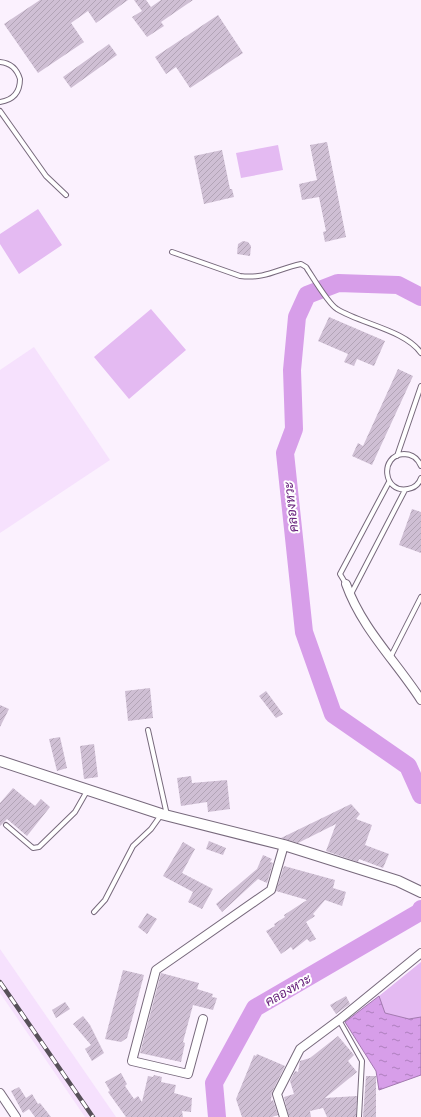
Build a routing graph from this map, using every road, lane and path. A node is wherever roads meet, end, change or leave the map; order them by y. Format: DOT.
graph roads {
  1 [pos="0,62"];
  2 [pos="0,102"];
  3 [pos="1,114"];
  4 [pos="66,195"];
  5 [pos="172,252"];
  6 [pos="421,353"];
  7 [pos="421,386"];
  8 [pos="397,456"];
  9 [pos="421,466"];
  10 [pos="421,478"];
  11 [pos="389,482"];
  12 [pos="405,490"];
  13 [pos="346,584"];
  14 [pos="350,595"];
  15 [pos="421,598"];
  16 [pos="390,658"];
  17 [pos="421,700"];
  18 [pos="148,730"];
  19 [pos="0,761"];
  20 [pos="87,791"];
  21 [pos="164,815"];
  22 [pos="6,825"];
  23 [pos="284,845"];
  24 [pos="421,892"];
  25 [pos="94,912"];
  26 [pos="421,953"];
  27 [pos="203,1019"];
  28 [pos="339,1020"];
  29 [pos="0,1093"];
  30 [pos="16,1117"];
  31 [pos="284,1117"];
  32 [pos="359,1117"];
  1 -- 2 [label="lane"];
  3 -- 4 [label="lane"];
  5 -- 6 [label="lane"];
  7 -- 8 [label="lane"];
  8 -- 9 [label="lane"];
  8 -- 11 [label="lane"];
  10 -- 12 [label="lane"];
  11 -- 12 [label="lane"];
  11 -- 13 [label="lane"];
  12 -- 14 [label="lane"];
  13 -- 14 [label="street"];
  14 -- 16 [label="street"];
  15 -- 16 [label="lane"];
  16 -- 17 [label="street"];
  18 -- 21 [label="lane"];
  19 -- 20 [label="street"];
  20 -- 21 [label="street"];
  20 -- 22 [label="lane"];
  21 -- 23 [label="street"];
  21 -- 25 [label="lane"];
  23 -- 24 [label="street"];
  23 -- 27 [label="street"];
  26 -- 28 [label="street"];
  28 -- 31 [label="street"];
  28 -- 32 [label="lane"];
  29 -- 30 [label="street"];
}
